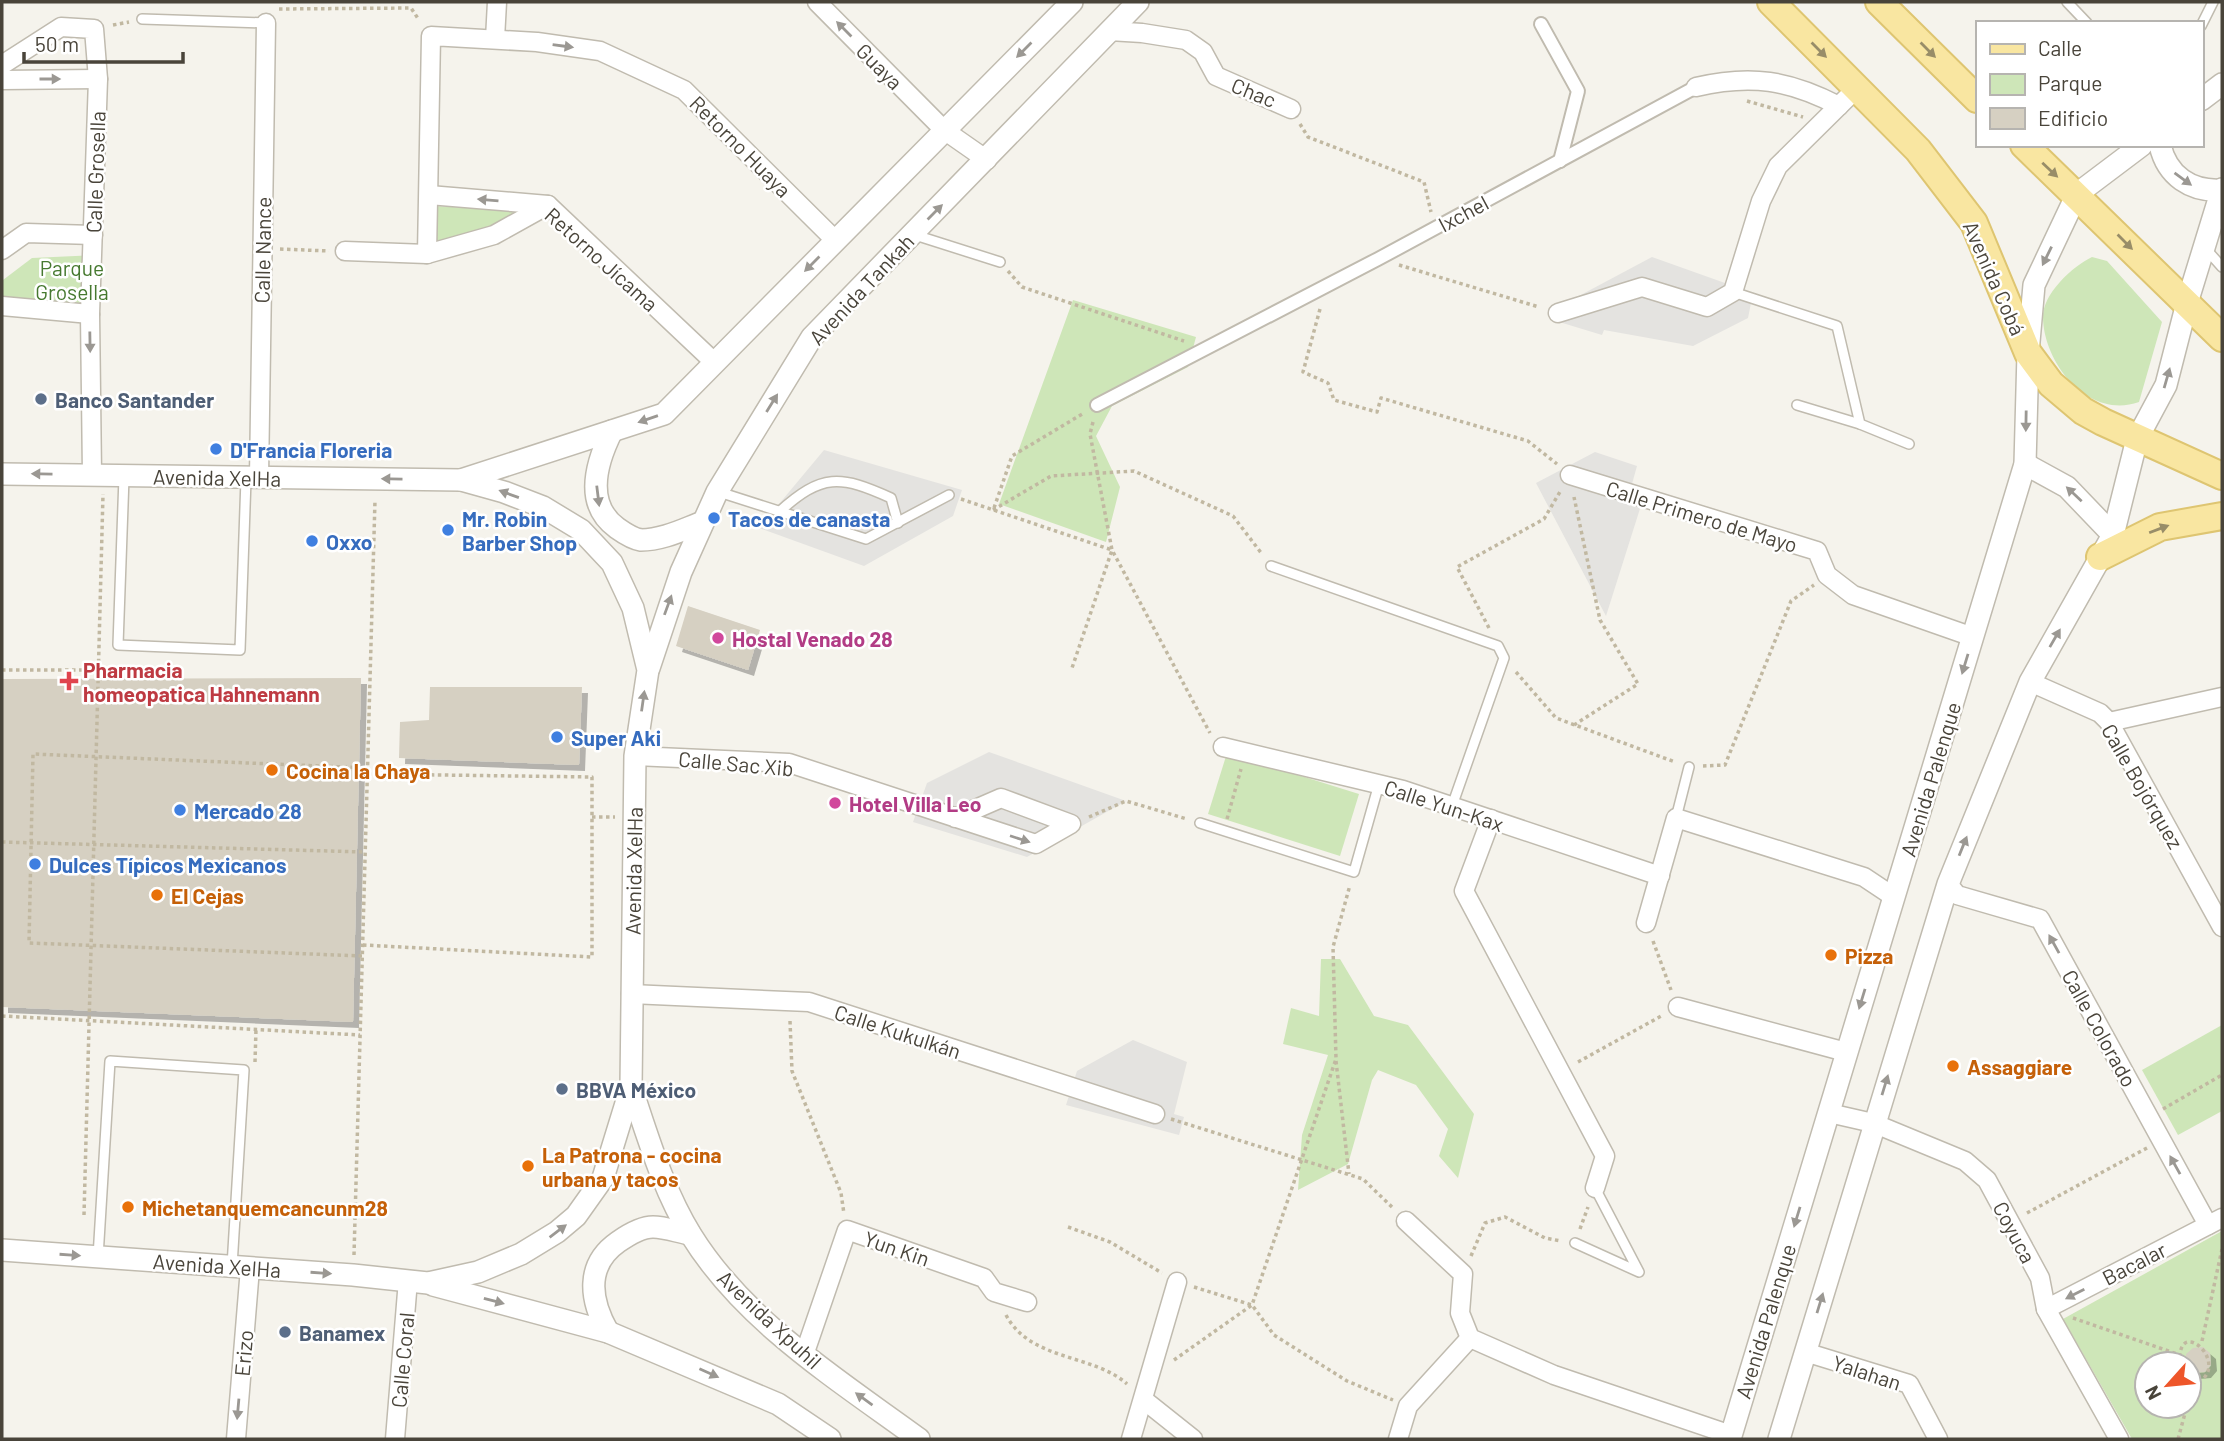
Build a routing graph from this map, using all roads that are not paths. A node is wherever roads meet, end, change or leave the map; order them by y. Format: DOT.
graph roads {
  1 [pos="496,2"];
  2 [pos="817,2"];
  3 [pos="1138,2"];
  4 [pos="1770,2"];
  5 [pos="1880,2"];
  6 [pos="2067,2"];
  7 [pos="2213,2"];
  8 [pos="1061,5"];
  9 [pos="142,19"];
  10 [pos="2085,21"];
  11 [pos="2203,22"];
  12 [pos="266,23"];
  13 [pos="1541,23"];
  14 [pos="1110,31"];
  15 [pos="495,39"];
  16 [pos="2,65"];
  17 [pos="98,79"];
  18 [pos="2,80"];
  19 [pos="2222,84"];
  20 [pos="1696,87"];
  21 [pos="1858,87"];
  22 [pos="1976,98"];
  23 [pos="2203,98"];
  24 [pos="1839,106"];
  25 [pos="1291,108"];
  26 [pos="944,130"];
  27 [pos="2026,147"];
  28 [pos="2139,147"];
  29 [pos="2161,147"];
  30 [pos="987,160"];
  31 [pos="1560,161"];
  32 [pos="2222,189"];
  33 [pos="2077,194"];
  34 [pos="429,195"];
  35 [pos="548,205"];
  36 [pos="913,235"];
  37 [pos="93,236"];
  38 [pos="835,240"];
  39 [pos="2203,246"];
  40 [pos="2,250"];
  41 [pos="345,251"];
  42 [pos="427,254"];
  43 [pos="1000,262"];
  44 [pos="2222,267"];
  45 [pos="1733,292"];
  46 [pos="2187,303"];
  47 [pos="2,306"];
  48 [pos="1558,313"];
  49 [pos="90,314"];
  50 [pos="2222,338"];
  51 [pos="2028,353"];
  52 [pos="715,362"];
  53 [pos="1097,405"];
  54 [pos="1797,405"];
  55 [pos="1860,424"];
  56 [pos="612,431"];
  57 [pos="2137,439"];
  58 [pos="1909,443"];
  59 [pos="2025,464"];
  60 [pos="2,474"];
  61 [pos="107,475"];
  62 [pos="1570,475"];
  63 [pos="2222,475"];
  64 [pos="253,477"];
  65 [pos="461,480"];
  66 [pos="717,492"];
  67 [pos="949,495"];
  68 [pos="779,512"];
  69 [pos="2222,516"];
  70 [pos="704,522"];
  71 [pos="898,523"];
  72 [pos="2107,546"];
  73 [pos="1272,566"];
  74 [pos="1973,637"];
  75 [pos="648,670"];
  76 [pos="2030,682"];
  77 [pos="2222,697"];
  78 [pos="2109,722"];
  79 [pos="1223,747"];
  80 [pos="635,756"];
  81 [pos="1689,767"];
  82 [pos="1379,784"];
  83 [pos="1452,806"];
  84 [pos="955,818"];
  85 [pos="1676,818"];
  86 [pos="1491,819"];
  87 [pos="1200,823"];
  88 [pos="1660,876"];
  89 [pos="1948,884"];
  90 [pos="1894,897"];
  91 [pos="1646,923"];
  92 [pos="2222,927"];
  93 [pos="631,994"];
  94 [pos="1678,1007"];
  95 [pos="1846,1052"];
  96 [pos="631,1087"];
  97 [pos="1829,1112"];
  98 [pos="1155,1114"];
  99 [pos="1873,1123"];
  100 [pos="1595,1188"];
  101 [pos="1406,1221"];
  102 [pos="2215,1221"];
  103 [pos="690,1234"];
  104 [pos="1575,1243"];
  105 [pos="2,1250"];
  106 [pos="90,1256"];
  107 [pos="241,1267"];
  108 [pos="418,1282"];
  109 [pos="1177,1282"];
  110 [pos="1027,1303"];
  111 [pos="2046,1309"];
  112 [pos="608,1332"];
  113 [pos="1470,1338"];
  114 [pos="1805,1352"];
  115 [pos="804,1355"];
  116 [pos="1144,1400"];
  117 [pos="1731,1437"];
  118 [pos="236,1439"];
  119 [pos="395,1439"];
  120 [pos="830,1439"];
  121 [pos="919,1439"];
  122 [pos="1130,1439"];
  123 [pos="1193,1439"];
  124 [pos="1398,1439"];
  125 [pos="1779,1439"];
  126 [pos="1938,1439"];
  127 [pos="2119,1439"];
  1 -- 15 [label="street"];
  26 -- 2 [label="street, Guaya, one-way"];
  3 -- 14 [label="street, Avenida Tankah"];
  4 -- 21 [label="main road, Avenida Cobá, one-way"];
  5 -- 22 [label="main road, one-way"];
  6 -- 10 [label="lane"];
  7 -- 11 [label="lane"];
  8 -- 26 [label="street, one-way"];
  9 -- 12 [label="lane"];
  12 -- 64 [label="street, Calle Nance"];
  13 -- 31 [label="street"];
  14 -- 25 [label="street, Chac"];
  14 -- 30 [label="street, Avenida Tankah"];
  15 -- 34 [label="street, Retorno Huaya"];
  15 -- 38 [label="street, Retorno Huaya, one-way"];
  16 -- 17 [label="street, Calle Grosella"];
  18 -- 17 [label="street, one-way"];
  17 -- 37 [label="street, Calle Grosella"];
  19 -- 23 [label="street"];
  20 -- 24 [label="street, Ixchel"];
  20 -- 31 [label="street, Ixchel"];
  21 -- 24 [label="street"];
  21 -- 51 [label="main road, Avenida Cobá"];
  24 -- 45 [label="street"];
  26 -- 30 [label="street, Guaya"];
  26 -- 38 [label="street"];
  27 -- 33 [label="main road, one-way"];
  28 -- 33 [label="street, Avenida Palenque"];
  29 -- 32 [label="street, one-way"];
  36 -- 30 [label="street, Avenida Tankah, one-way"];
  31 -- 53 [label="street, Ixchel"];
  32 -- 39 [label="street"];
  33 -- 46 [label="main road, one-way"];
  33 -- 51 [label="street, Avenida Palenque, one-way"];
  35 -- 34 [label="street, Retorno Jícama, one-way"];
  34 -- 42 [label="street"];
  35 -- 42 [label="street"];
  35 -- 52 [label="street, Retorno Jícama"];
  36 -- 43 [label="lane"];
  66 -- 36 [label="street, Avenida Tankah, one-way"];
  37 -- 40 [label="street"];
  37 -- 49 [label="street, Calle Grosella"];
  38 -- 52 [label="street, one-way"];
  39 -- 44 [label="lane"];
  39 -- 46 [label="street"];
  41 -- 42 [label="street"];
  45 -- 48 [label="street"];
  45 -- 55 [label="lane"];
  46 -- 50 [label="main road"];
  57 -- 46 [label="street, one-way"];
  47 -- 49 [label="street"];
  49 -- 61 [label="street, Calle Grosella, one-way"];
  51 -- 57 [label="main road, Avenida Cobá"];
  51 -- 59 [label="street, Avenida Palenque, one-way"];
  52 -- 56 [label="street, one-way"];
  54 -- 55 [label="lane"];
  55 -- 58 [label="lane"];
  56 -- 65 [label="street"];
  56 -- 70 [label="street, one-way"];
  57 -- 63 [label="main road, Avenida Cobá"];
  57 -- 72 [label="street"];
  72 -- 59 [label="street, one-way"];
  59 -- 74 [label="street, Avenida Palenque"];
  61 -- 60 [label="street, Avenida XelHa, one-way"];
  61 -- 64 [label="street, Avenida XelHa"];
  61 -- 64 [label="lane"];
  62 -- 74 [label="street, Calle Primero de Mayo"];
  65 -- 64 [label="street, Avenida XelHa, one-way"];
  75 -- 65 [label="street, Avenida XelHa, one-way"];
  66 -- 68 [label="lane"];
  66 -- 70 [label="street, Avenida Tankah"];
  67 -- 71 [label="lane"];
  68 -- 71 [label="lane"];
  68 -- 71 [label="lane"];
  72 -- 69 [label="main road, one-way"];
  75 -- 70 [label="street, Avenida Tankah, one-way"];
  76 -- 72 [label="street, one-way"];
  73 -- 83 [label="lane"];
  74 -- 90 [label="street, Avenida Palenque, one-way"];
  80 -- 75 [label="street, Avenida XelHa, one-way"];
  76 -- 78 [label="street, Calle Bojórquez"];
  89 -- 76 [label="street, one-way"];
  77 -- 78 [label="street"];
  78 -- 92 [label="street, Calle Bojórquez"];
  79 -- 82 [label="street, Calle Yun-Kax"];
  80 -- 84 [label="street, Calle Sac Xib"];
  80 -- 93 [label="street, Avenida XelHa"];
  81 -- 85 [label="lane"];
  82 -- 83 [label="street, Calle Yun-Kax"];
  82 -- 87 [label="lane"];
  83 -- 86 [label="street, Calle Yun-Kax"];
  84 -- 84 [label="street, Calle Sac Xib, one-way"];
  85 -- 88 [label="street"];
  85 -- 90 [label="street"];
  86 -- 88 [label="street, Calle Yun-Kax"];
  86 -- 100 [label="street"];
  88 -- 91 [label="street"];
  99 -- 89 [label="street, one-way"];
  102 -- 89 [label="street, Calle Colorado, one-way"];
  90 -- 95 [label="street, Avenida Palenque, one-way"];
  93 -- 96 [label="street, Avenida XelHa"];
  93 -- 98 [label="street, Calle Kukulkán"];
  94 -- 95 [label="street"];
  95 -- 97 [label="street, Avenida Palenque"];
  96 -- 103 [label="street, Avenida Xpuhil"];
  108 -- 96 [label="street, Avenida XelHa, one-way"];
  97 -- 99 [label="street, Coyuca"];
  97 -- 117 [label="street, Avenida Palenque, one-way"];
  99 -- 111 [label="street, Coyuca"];
  114 -- 99 [label="street, one-way"];
  100 -- 104 [label="lane"];
  101 -- 113 [label="street"];
  102 -- 111 [label="street, Bacalar, one-way"];
  103 -- 112 [label="street"];
  103 -- 115 [label="street, Avenida Xpuhil"];
  105 -- 106 [label="street, Avenida XelHa, one-way"];
  106 -- 107 [label="street, Avenida XelHa"];
  106 -- 107 [label="lane"];
  107 -- 108 [label="street, Avenida XelHa, one-way"];
  107 -- 118 [label="street, Erizo, one-way"];
  108 -- 112 [label="street, one-way"];
  108 -- 119 [label="street, Calle Coral"];
  109 -- 116 [label="street"];
  110 -- 115 [label="street, Yun Kin"];
  111 -- 127 [label="street, Coyuca"];
  112 -- 120 [label="street, one-way"];
  113 -- 117 [label="street"];
  113 -- 124 [label="street"];
  114 -- 125 [label="street"];
  114 -- 126 [label="street, Yalahan"];
  121 -- 115 [label="street, Avenida Xpuhil, one-way"];
  116 -- 122 [label="street"];
  116 -- 123 [label="street"];
}
